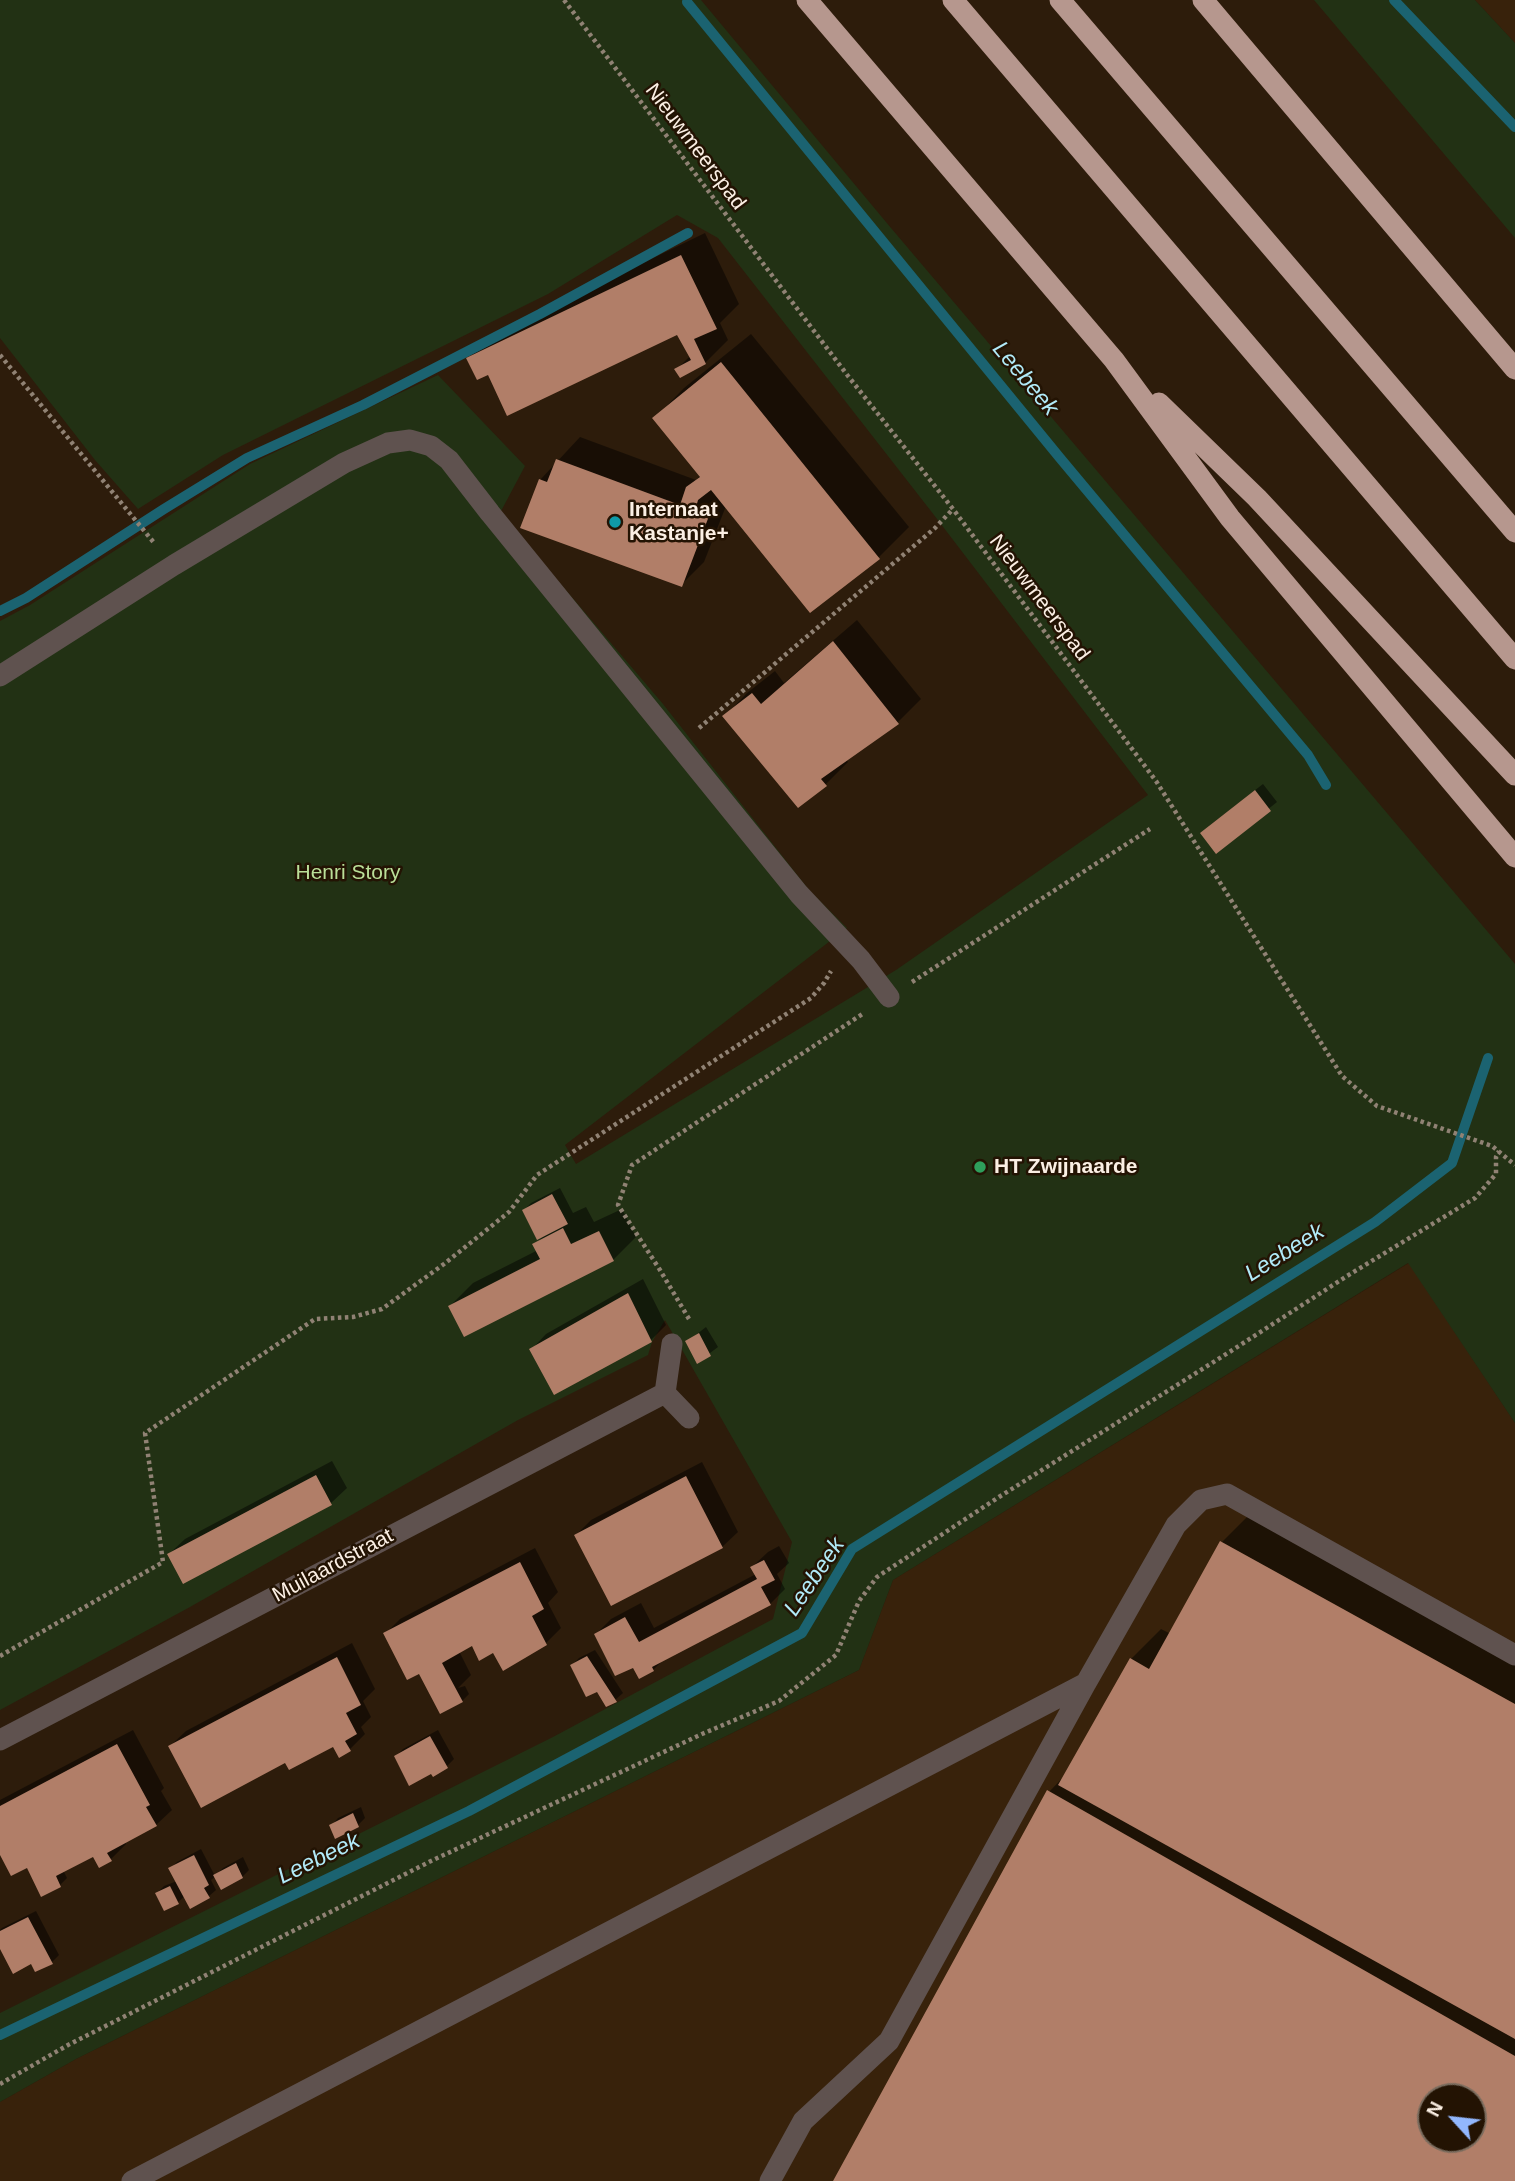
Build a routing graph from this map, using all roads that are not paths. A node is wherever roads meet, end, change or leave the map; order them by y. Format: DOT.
graph roads {
  1 [pos="807,0"];
  2 [pos="953,0"];
  3 [pos="1060,0"];
  4 [pos="1203,0"];
  5 [pos="1114,360"];
  6 [pos="1515,369"];
  7 [pos="1515,532"];
  8 [pos="1515,659"];
  9 [pos="0,676"];
  10 [pos="1515,775"];
  11 [pos="1515,857"];
  12 [pos="889,997"];
  13 [pos="672,1344"];
  14 [pos="665,1393"];
  15 [pos="689,1418"];
  16 [pos="1515,1655"];
  17 [pos="1086,1683"];
  18 [pos="0,1740"];
  19 [pos="132,2181"];
  20 [pos="770,2181"];
  1 -- 5 [label="highway"];
  2 -- 8 [label="highway"];
  3 -- 7 [label="highway"];
  4 -- 6 [label="highway"];
  5 -- 10 [label="highway"];
  5 -- 11 [label="highway"];
  9 -- 12 [label="street"];
  13 -- 14 [label="street"];
  14 -- 15 [label="street"];
  14 -- 18 [label="street, Muilaardstraat"];
  16 -- 17 [label="street"];
  17 -- 19 [label="street"];
  17 -- 20 [label="street"];
}
